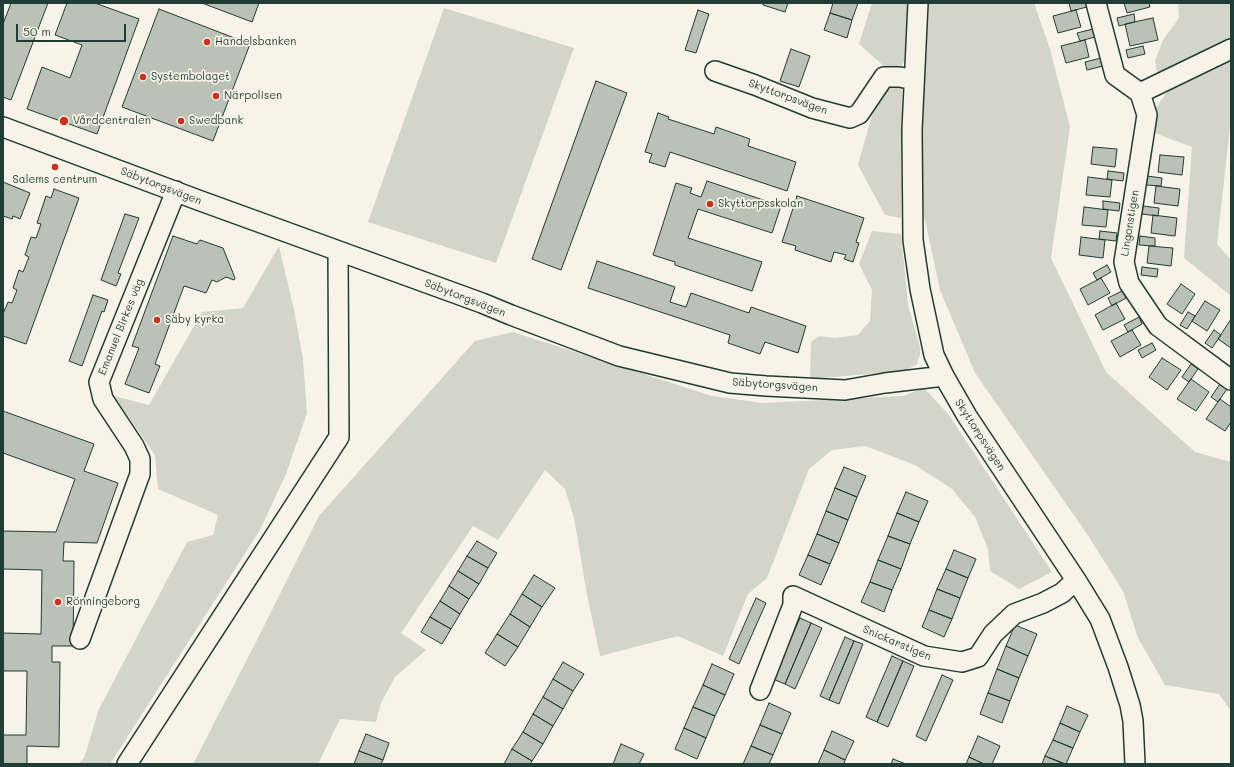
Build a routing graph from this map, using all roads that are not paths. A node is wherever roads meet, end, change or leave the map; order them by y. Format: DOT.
graph roads {
  1 [pos="918,3"];
  2 [pos="1096,3"];
  3 [pos="1231,49"];
  4 [pos="715,71"];
  5 [pos="914,80"];
  6 [pos="1140,94"];
  7 [pos="3,127"];
  8 [pos="176,191"];
  9 [pos="338,251"];
  10 [pos="944,376"];
  11 [pos="1231,380"];
  12 [pos="1076,580"];
  13 [pos="80,639"];
  14 [pos="760,690"];
  15 [pos="127,764"];
  16 [pos="1135,764"];
  1 -- 5 [label="street, Skyttorpsvägen"];
  2 -- 6 [label="street"];
  3 -- 6 [label="street"];
  4 -- 5 [label="street, Skyttorpsvägen"];
  5 -- 10 [label="street, Skyttorpsvägen"];
  6 -- 11 [label="street, Lingonstigen"];
  7 -- 8 [label="street, Säbytorgsvägen"];
  8 -- 9 [label="street, Säbytorgsvägen"];
  8 -- 13 [label="street, Emanuel Birkes väg"];
  9 -- 10 [label="street, Säbytorgsvägen"];
  9 -- 15 [label="street"];
  10 -- 12 [label="street, Skyttorpsvägen"];
  12 -- 14 [label="street, Snickarstigen"];
  12 -- 16 [label="street, Skyttorpsvägen"];
}
